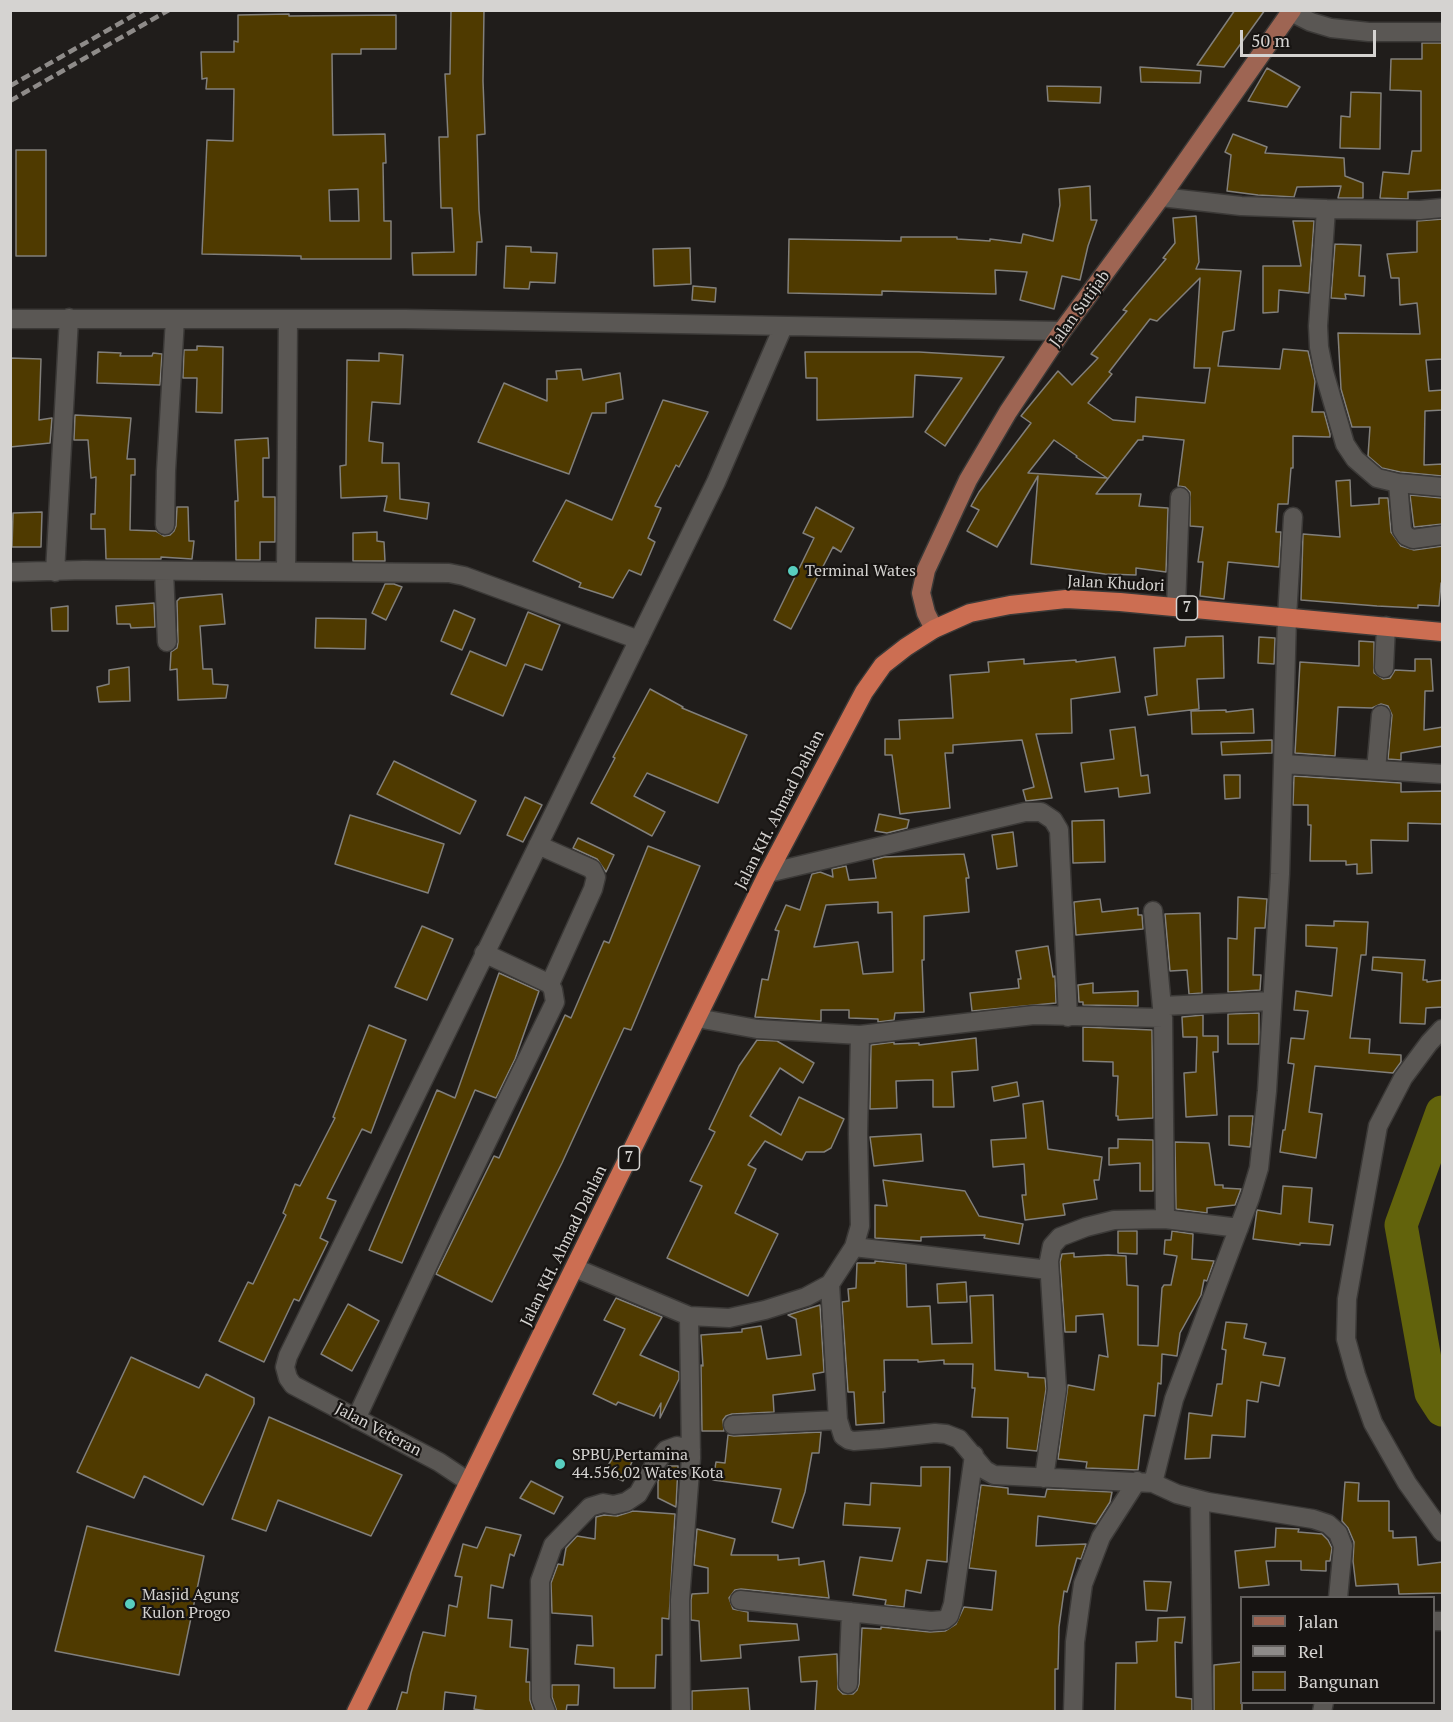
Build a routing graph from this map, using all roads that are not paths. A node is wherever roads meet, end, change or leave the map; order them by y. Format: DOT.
graph roads {
  1 [pos="1292,11"];
  2 [pos="1443,32"];
  3 [pos="1161,197"];
  4 [pos="1443,208"];
  5 [pos="1326,209"];
  6 [pos="69,318"];
  7 [pos="10,319"];
  8 [pos="175,319"];
  9 [pos="288,319"];
  10 [pos="783,327"];
  11 [pos="1062,331"];
  12 [pos="1398,483"];
  13 [pos="1443,488"];
  14 [pos="1180,497"];
  15 [pos="1293,518"];
  16 [pos="165,525"];
  17 [pos="1443,535"];
  18 [pos="165,570"];
  19 [pos="286,571"];
  20 [pos="10,572"];
  21 [pos="55,572"];
  22 [pos="1176,607"];
  23 [pos="1287,617"];
  24 [pos="1386,626"];
  25 [pos="934,629"];
  26 [pos="1443,632"];
  27 [pos="639,640"];
  28 [pos="167,642"];
  29 [pos="1384,668"];
  30 [pos="1381,715"];
  31 [pos="1284,764"];
  32 [pos="1376,770"];
  33 [pos="1443,774"];
  34 [pos="538,845"];
  35 [pos="768,873"];
  36 [pos="1153,910"];
  37 [pos="484,953"];
  38 [pos="550,984"];
  39 [pos="1272,1002"];
  40 [pos="1162,1012"];
  41 [pos="1068,1017"];
  42 [pos="697,1018"];
  43 [pos="1443,1029"];
  44 [pos="861,1035"];
  45 [pos="1165,1219"];
  46 [pos="1239,1228"];
  47 [pos="854,1247"];
  48 [pos="575,1268"];
  49 [pos="1049,1270"];
  50 [pos="830,1284"];
  51 [pos="689,1316"];
  52 [pos="356,1419"];
  53 [pos="838,1420"];
  54 [pos="733,1425"];
  55 [pos="691,1449"];
  56 [pos="974,1455"];
  57 [pos="1044,1478"];
  58 [pos="469,1482"];
  59 [pos="1145,1482"];
  60 [pos="1200,1500"];
  61 [pos="1443,1532"];
  62 [pos="1338,1596"];
  63 [pos="740,1600"];
  64 [pos="851,1612"];
  65 [pos="848,1684"];
  66 [pos="356,1712"];
  67 [pos="546,1712"];
  68 [pos="681,1712"];
  69 [pos="1073,1712"];
  70 [pos="1203,1712"];
  1 -- 2 [label="street"];
  1 -- 3 [label="main road, Jalan Sutijab"];
  3 -- 5 [label="street"];
  3 -- 11 [label="main road, Jalan Sutijab"];
  4 -- 5 [label="street"];
  5 -- 12 [label="street"];
  6 -- 7 [label="street"];
  6 -- 8 [label="street"];
  6 -- 21 [label="street"];
  8 -- 9 [label="street"];
  8 -- 16 [label="street"];
  9 -- 10 [label="street"];
  9 -- 19 [label="street"];
  10 -- 11 [label="street"];
  10 -- 27 [label="street"];
  11 -- 25 [label="main road, Jalan Sutijab"];
  12 -- 13 [label="street"];
  12 -- 17 [label="street"];
  14 -- 22 [label="street"];
  15 -- 23 [label="street"];
  18 -- 19 [label="street"];
  18 -- 21 [label="street"];
  18 -- 28 [label="street"];
  19 -- 27 [label="street"];
  20 -- 21 [label="street"];
  22 -- 23 [label="highway, Jalan Khudori / 7"];
  22 -- 25 [label="highway, Jalan Khudori / 7"];
  23 -- 24 [label="highway, Jalan Khudori / 7"];
  23 -- 31 [label="street"];
  24 -- 26 [label="highway, Jalan Khudori / 7"];
  24 -- 29 [label="street"];
  25 -- 35 [label="highway, Jalan KH. Ahmad Dahlan / 7"];
  27 -- 34 [label="street"];
  30 -- 32 [label="street"];
  31 -- 32 [label="street"];
  31 -- 39 [label="street"];
  32 -- 33 [label="street"];
  34 -- 37 [label="street"];
  34 -- 38 [label="street"];
  35 -- 41 [label="street"];
  35 -- 42 [label="highway, Jalan KH. Ahmad Dahlan / 7"];
  36 -- 40 [label="street"];
  37 -- 38 [label="street"];
  37 -- 52 [label="street, Jalan Veteran"];
  38 -- 52 [label="street"];
  39 -- 40 [label="street"];
  39 -- 46 [label="street"];
  40 -- 41 [label="street"];
  40 -- 45 [label="street"];
  41 -- 44 [label="street"];
  42 -- 44 [label="street"];
  42 -- 48 [label="highway, Jalan KH. Ahmad Dahlan / 7"];
  43 -- 61 [label="street"];
  44 -- 47 [label="street"];
  45 -- 46 [label="street"];
  45 -- 49 [label="street"];
  46 -- 59 [label="street"];
  47 -- 49 [label="street"];
  47 -- 50 [label="street"];
  48 -- 51 [label="street"];
  48 -- 58 [label="highway, Jalan KH. Ahmad Dahlan / 7"];
  49 -- 57 [label="street"];
  50 -- 51 [label="street"];
  50 -- 53 [label="street"];
  51 -- 55 [label="street"];
  52 -- 58 [label="street, Jalan Veteran"];
  53 -- 54 [label="street"];
  53 -- 56 [label="street"];
  55 -- 67 [label="street"];
  55 -- 68 [label="street"];
  56 -- 57 [label="street"];
  56 -- 64 [label="street"];
  57 -- 59 [label="street"];
  58 -- 66 [label="highway, Jalan KH. Ahmad Dahlan / 7"];
  59 -- 60 [label="street"];
  59 -- 69 [label="street"];
  60 -- 62 [label="street"];
  60 -- 70 [label="street"];
  63 -- 64 [label="street"];
  64 -- 65 [label="street"];
}
